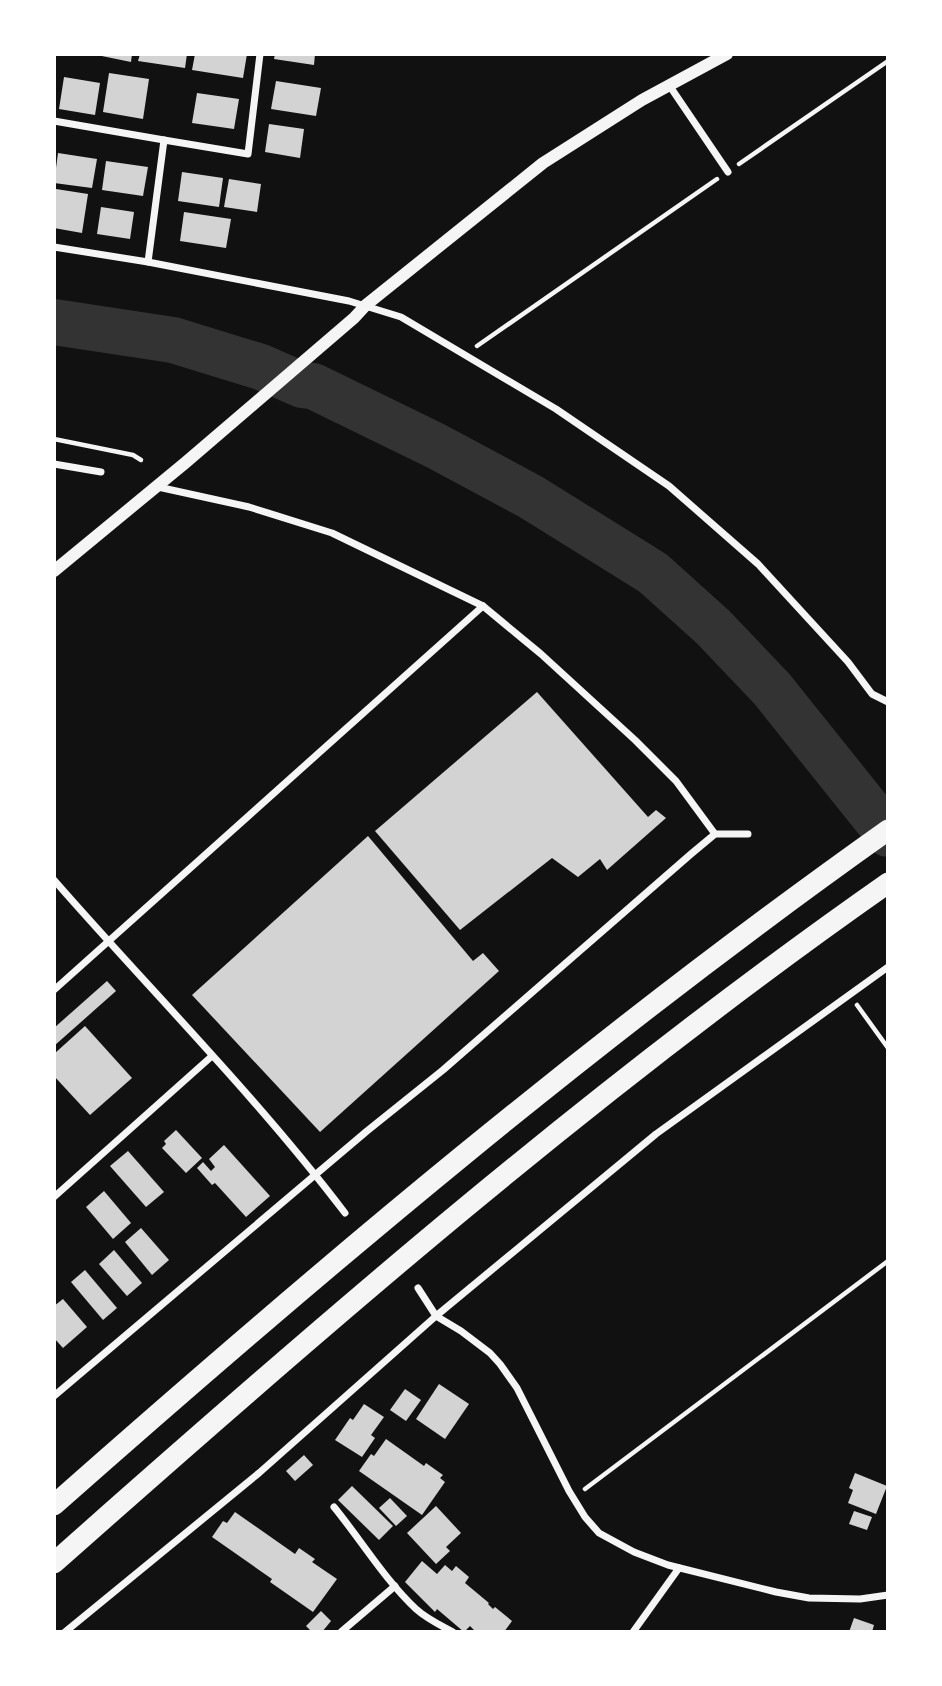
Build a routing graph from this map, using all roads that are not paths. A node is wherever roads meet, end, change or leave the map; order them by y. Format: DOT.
graph roads {
  1 [pos="260,54"];
  2 [pos="727,54"];
  3 [pos="669,85"];
  4 [pos="54,121"];
  5 [pos="164,140"];
  6 [pos="728,172"];
  7 [pos="54,247"];
  8 [pos="148,262"];
  9 [pos="366,305"];
  10 [pos="54,464"];
  11 [pos="101,471"];
  12 [pos="155,486"];
  13 [pos="54,571"];
  14 [pos="484,606"];
  15 [pos="888,702"];
  16 [pos="888,830"];
  17 [pos="715,834"];
  18 [pos="748,834"];
  19 [pos="54,880"];
  20 [pos="888,883"];
  21 [pos="108,942"];
  22 [pos="888,967"];
  23 [pos="54,990"];
  24 [pos="212,1056"];
  25 [pos="316,1176"];
  26 [pos="54,1197"];
  27 [pos="345,1213"];
  28 [pos="418,1288"];
  29 [pos="436,1316"];
  30 [pos="54,1396"];
  31 [pos="54,1505"];
  32 [pos="334,1507"];
  33 [pos="54,1563"];
  34 [pos="679,1568"];
  35 [pos="395,1586"];
  36 [pos="888,1595"];
  37 [pos="71,1630"];
  38 [pos="341,1632"];
  39 [pos="453,1632"];
  40 [pos="633,1632"];
  1 -- 5 [label="street"];
  2 -- 3 [label="street"];
  3 -- 6 [label="street"];
  3 -- 9 [label="street"];
  4 -- 5 [label="street"];
  5 -- 8 [label="street"];
  7 -- 8 [label="street"];
  8 -- 9 [label="street"];
  9 -- 12 [label="street"];
  9 -- 15 [label="street"];
  10 -- 11 [label="street"];
  12 -- 13 [label="street"];
  12 -- 14 [label="street"];
  14 -- 17 [label="street"];
  14 -- 21 [label="street"];
  16 -- 31 [label="highway"];
  17 -- 18 [label="street"];
  17 -- 25 [label="street"];
  19 -- 21 [label="street"];
  20 -- 33 [label="highway"];
  21 -- 23 [label="street"];
  21 -- 24 [label="street"];
  22 -- 29 [label="street"];
  24 -- 25 [label="street"];
  24 -- 26 [label="street"];
  25 -- 27 [label="street"];
  25 -- 30 [label="street"];
  28 -- 29 [label="street"];
  29 -- 34 [label="street"];
  29 -- 37 [label="street"];
  32 -- 35 [label="street"];
  34 -- 36 [label="street"];
  34 -- 40 [label="street"];
  35 -- 38 [label="street"];
  35 -- 39 [label="street"];
}
